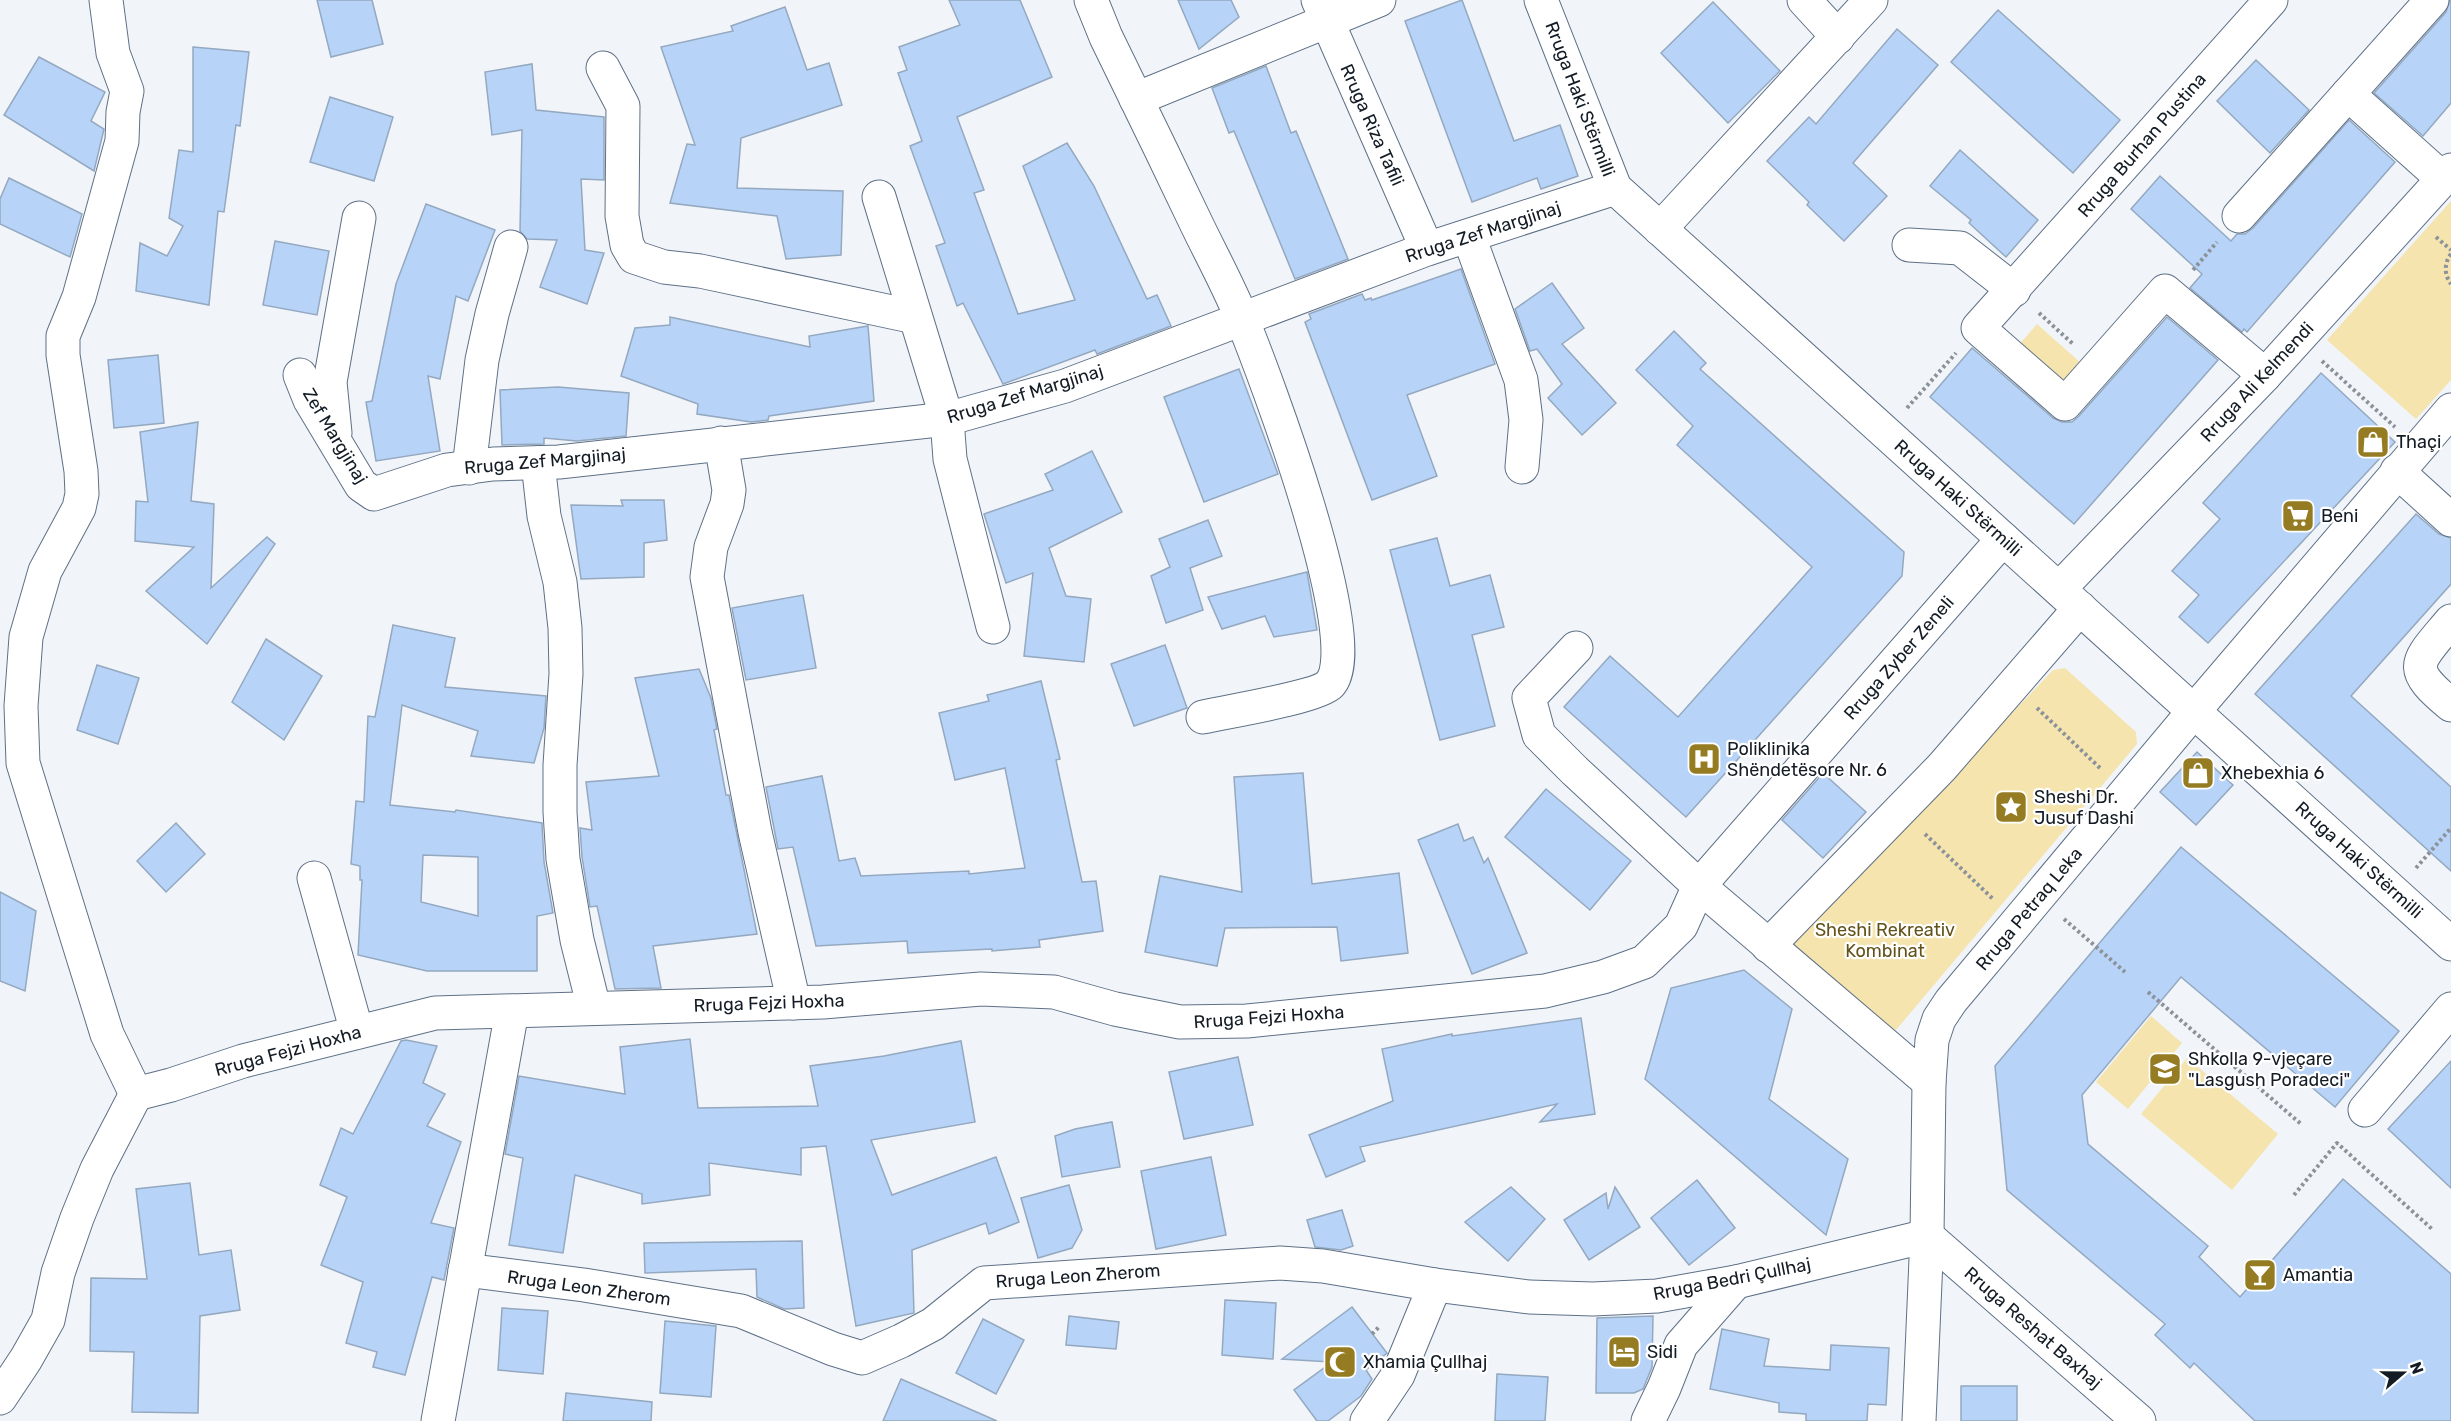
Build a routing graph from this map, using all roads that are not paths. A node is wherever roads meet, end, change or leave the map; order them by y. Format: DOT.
graph roads {
  1 [pos="106,0"];
  2 [pos="1091,0"];
  3 [pos="1379,0"];
  4 [pos="1541,0"];
  5 [pos="1804,0"];
  6 [pos="1871,0"];
  7 [pos="2271,0"];
  8 [pos="2432,0"];
  9 [pos="1322,11"];
  10 [pos="1838,37"];
  11 [pos="603,68"];
  12 [pos="2348,94"];
  13 [pos="1136,99"];
  14 [pos="2447,174"];
  15 [pos="1615,188"];
  16 [pos="879,197"];
  17 [pos="2239,216"];
  18 [pos="359,218"];
  19 [pos="1660,229"];
  20 [pos="1469,237"];
  21 [pos="1909,245"];
  22 [pos="511,248"];
  23 [pos="1427,249"];
  24 [pos="2014,290"];
  25 [pos="915,316"];
  26 [pos="1242,318"];
  27 [pos="300,375"];
  28 [pos="2265,375"];
  29 [pos="2451,410"];
  30 [pos="947,419"];
  31 [pos="721,443"];
  32 [pos="336,444"];
  33 [pos="2407,459"];
  34 [pos="538,463"];
  35 [pos="1522,467"];
  36 [pos="469,468"];
  37 [pos="374,494"];
  38 [pos="2451,520"];
  39 [pos="2003,539"];
  40 [pos="2070,598"];
  41 [pos="2451,621"];
  42 [pos="993,627"];
  43 [pos="1576,648"];
  44 [pos="2451,705"];
  45 [pos="2194,711"];
  46 [pos="1203,717"];
  47 [pos="314,878"];
  48 [pos="1699,886"];
  49 [pos="2451,944"];
  50 [pos="1768,946"];
  51 [pos="794,1003"];
  52 [pos="594,1008"];
  53 [pos="2451,1010"];
  54 [pos="512,1011"];
  55 [pos="357,1032"];
  56 [pos="1929,1082"];
  57 [pos="136,1094"];
  58 [pos="2365,1110"];
  59 [pos="1927,1236"];
  60 [pos="465,1270"];
  61 [pos="1736,1282"];
  62 [pos="1435,1285"];
  63 [pos="0,1398"];
  64 [pos="438,1421"];
  65 [pos="1367,1421"];
  66 [pos="1648,1421"];
  67 [pos="1919,1421"];
  68 [pos="2139,1421"];
  1 -- 57 [label="street"];
  2 -- 13 [label="street"];
  3 -- 9 [label="street"];
  4 -- 15 [label="street, Rruga Haki Stërmilli"];
  5 -- 10 [label="street"];
  6 -- 10 [label="street"];
  7 -- 24 [label="street, Rruga Burhan Pustina"];
  8 -- 12 [label="street"];
  9 -- 13 [label="street"];
  9 -- 23 [label="street, Rruga Riza Tafili"];
  10 -- 19 [label="street"];
  11 -- 25 [label="street"];
  12 -- 14 [label="street"];
  12 -- 17 [label="street"];
  13 -- 26 [label="street"];
  14 -- 28 [label="street, Rruga Ali Kelmendi"];
  15 -- 19 [label="street, Rruga Haki Stërmilli"];
  15 -- 20 [label="street, Rruga Zef Margjinaj"];
  16 -- 25 [label="street"];
  18 -- 32 [label="street"];
  19 -- 39 [label="street, Rruga Haki Stërmilli"];
  20 -- 23 [label="street, Rruga Zef Margjinaj"];
  20 -- 35 [label="street"];
  21 -- 24 [label="street"];
  22 -- 36 [label="street"];
  23 -- 26 [label="street, Rruga Zef Margjinaj"];
  24 -- 28 [label="street, Rruga Burhan Pustina"];
  25 -- 30 [label="street"];
  26 -- 30 [label="street, Rruga Zef Margjinaj"];
  26 -- 46 [label="street"];
  27 -- 32 [label="street, Zef Margjinaj"];
  28 -- 40 [label="street, Rruga Ali Kelmendi"];
  29 -- 33 [label="street, Rruga Petraq Leka"];
  30 -- 31 [label="street, Rruga Zef Margjinaj"];
  30 -- 42 [label="street"];
  31 -- 34 [label="street, Rruga Zef Margjinaj"];
  31 -- 51 [label="street"];
  32 -- 37 [label="street, Zef Margjinaj"];
  33 -- 38 [label="street"];
  33 -- 45 [label="street, Rruga Petraq Leka"];
  34 -- 36 [label="street, Rruga Zef Margjinaj"];
  34 -- 52 [label="street"];
  36 -- 37 [label="street, Rruga Zef Margjinaj"];
  39 -- 40 [label="street, Rruga Haki Stërmilli"];
  39 -- 48 [label="street, Rruga Zyber Zeneli"];
  40 -- 45 [label="street, Rruga Haki Stërmilli"];
  40 -- 50 [label="street"];
  41 -- 44 [label="street"];
  43 -- 48 [label="street"];
  45 -- 49 [label="street, Rruga Haki Stërmilli"];
  45 -- 56 [label="street, Rruga Petraq Leka"];
  47 -- 55 [label="street"];
  48 -- 50 [label="street"];
  48 -- 51 [label="street, Rruga Fejzi Hoxha"];
  50 -- 56 [label="street"];
  51 -- 52 [label="street, Rruga Fejzi Hoxha"];
  52 -- 54 [label="street, Rruga Fejzi Hoxha"];
  53 -- 58 [label="street"];
  54 -- 55 [label="street, Rruga Fejzi Hoxha"];
  54 -- 60 [label="street"];
  55 -- 57 [label="street, Rruga Fejzi Hoxha"];
  56 -- 59 [label="street, Rruga Petraq Leka"];
  57 -- 63 [label="street"];
  59 -- 61 [label="street, Rruga Bedri Çullhaj"];
  59 -- 67 [label="street, Rruga Petraq Leka"];
  59 -- 68 [label="street, Rruga Reshat Baxhaj"];
  60 -- 62 [label="street, Rruga Leon Zherom"];
  60 -- 64 [label="street"];
  61 -- 62 [label="street, Rruga Bedri Çullhaj"];
  61 -- 66 [label="street"];
  62 -- 65 [label="street"];
}
